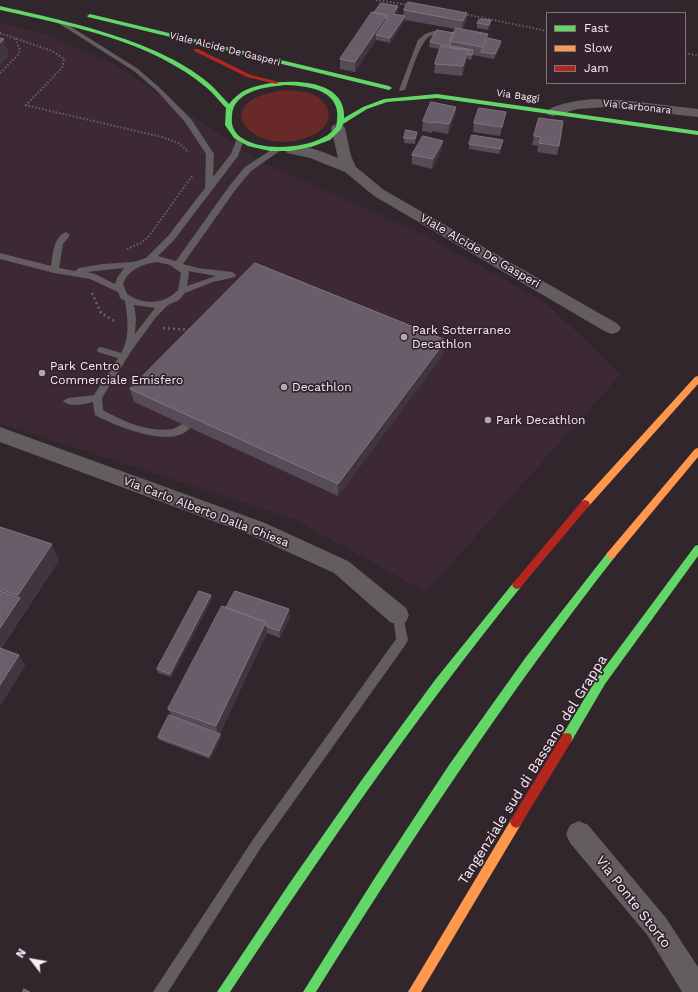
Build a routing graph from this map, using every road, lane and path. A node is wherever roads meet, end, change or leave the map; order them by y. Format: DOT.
graph roads {
  1 [pos="376,0"];
  2 [pos="415,6"];
  3 [pos="0,8"];
  4 [pos="462,14"];
  5 [pos="83,15"];
  6 [pos="57,20"];
  7 [pos="546,31"];
  8 [pos="153,32"];
  9 [pos="0,33"];
  10 [pos="454,35"];
  11 [pos="16,39"];
  12 [pos="686,53"];
  13 [pos="698,56"];
  14 [pos="0,73"];
  15 [pos="282,83"];
  16 [pos="317,88"];
  17 [pos="389,88"];
  18 [pos="357,89"];
  19 [pos="342,90"];
  20 [pos="402,90"];
  21 [pos="437,96"];
  22 [pos="229,108"];
  23 [pos="553,112"];
  24 [pos="698,113"];
  25 [pos="340,126"];
  26 [pos="698,133"];
  27 [pos="240,140"];
  28 [pos="284,150"];
  29 [pos="190,154"];
  30 [pos="350,170"];
  31 [pos="194,173"];
  32 [pos="209,188"];
  33 [pos="66,235"];
  34 [pos="125,250"];
  35 [pos="0,256"];
  36 [pos="149,260"];
  37 [pos="178,265"];
  38 [pos="132,266"];
  39 [pos="54,270"];
  40 [pos="73,272"];
  41 [pos="91,290"];
  42 [pos="120,290"];
  43 [pos="182,291"];
  44 [pos="129,300"];
  45 [pos="166,302"];
  46 [pos="118,322"];
  47 [pos="160,328"];
  48 [pos="612,328"];
  49 [pos="192,334"];
  50 [pos="101,350"];
  51 [pos="126,352"];
  52 [pos="698,379"];
  53 [pos="97,398"];
  54 [pos="68,400"];
  55 [pos="186,426"];
  56 [pos="0,434"];
  57 [pos="698,451"];
  58 [pos="698,549"];
  59 [pos="398,615"];
  60 [pos="579,834"];
  61 [pos="160,992"];
  62 [pos="223,992"];
  63 [pos="309,992"];
  64 [pos="414,992"];
  65 [pos="698,992"];
  1 -- 2 [label="path"];
  3 -- 6 [label="main road"];
  4 -- 7 [label="path"];
  5 -- 8 [label="main road, Viale Alcide De Gasperi"];
  6 -- 22 [label="main road"];
  6 -- 32 [label="lane"];
  8 -- 15 [label="main road, Viale Alcide De Gasperi"];
  8 -- 17 [label="main road, Viale Alcide De Gasperi"];
  9 -- 11 [label="path"];
  10 -- 20 [label="lane"];
  11 -- 14 [label="path"];
  11 -- 29 [label="path"];
  12 -- 13 [label="path"];
  15 -- 16 [label="main road, Viale Alcide De Gasperi"];
  15 -- 22 [label="main road, Viale Alcide De Gasperi"];
  16 -- 19 [label="main road, Viale Alcide De Gasperi"];
  16 -- 25 [label="main road, Viale Alcide De Gasperi"];
  17 -- 18 [label="main road, Viale Alcide De Gasperi"];
  17 -- 20 [label="main road, Viale Alcide De Gasperi"];
  20 -- 21 [label="main road, Viale Alcide De Gasperi"];
  21 -- 23 [label="main road, Via Baggi"];
  21 -- 25 [label="main road, Via Baggi"];
  22 -- 27 [label="main road"];
  23 -- 24 [label="street, Via Carbonara"];
  23 -- 26 [label="main road, Via Baggi"];
  25 -- 28 [label="main road, Viale Alcide De Gasperi"];
  25 -- 30 [label="street, Viale Alcide De Gasperi"];
  27 -- 28 [label="main road, Viale Alcide De Gasperi"];
  27 -- 32 [label="lane"];
  28 -- 30 [label="street, Viale Alcide De Gasperi"];
  28 -- 37 [label="lane"];
  30 -- 48 [label="street, Viale Alcide De Gasperi"];
  31 -- 34 [label="path"];
  32 -- 36 [label="lane"];
  33 -- 39 [label="lane"];
  35 -- 39 [label="lane"];
  36 -- 37 [label="lane"];
  36 -- 38 [label="lane"];
  37 -- 43 [label="lane"];
  37 -- 43 [label="lane"];
  38 -- 40 [label="lane"];
  38 -- 42 [label="lane"];
  39 -- 40 [label="lane"];
  40 -- 42 [label="lane"];
  41 -- 46 [label="path"];
  42 -- 44 [label="lane"];
  43 -- 45 [label="lane"];
  44 -- 45 [label="lane"];
  44 -- 51 [label="lane"];
  45 -- 51 [label="lane"];
  47 -- 49 [label="path"];
  50 -- 51 [label="lane"];
  51 -- 53 [label="lane"];
  52 -- 62 [label="main road"];
  53 -- 54 [label="lane"];
  53 -- 55 [label="lane"];
  56 -- 59 [label="street, Via Carlo Alberto Dalla Chiesa"];
  57 -- 63 [label="main road"];
  58 -- 64 [label="main road, Tangenziale sud di Bassano del Grappa"];
  59 -- 61 [label="lane"];
  60 -- 65 [label="street, Via Ponte Storto"];
}
